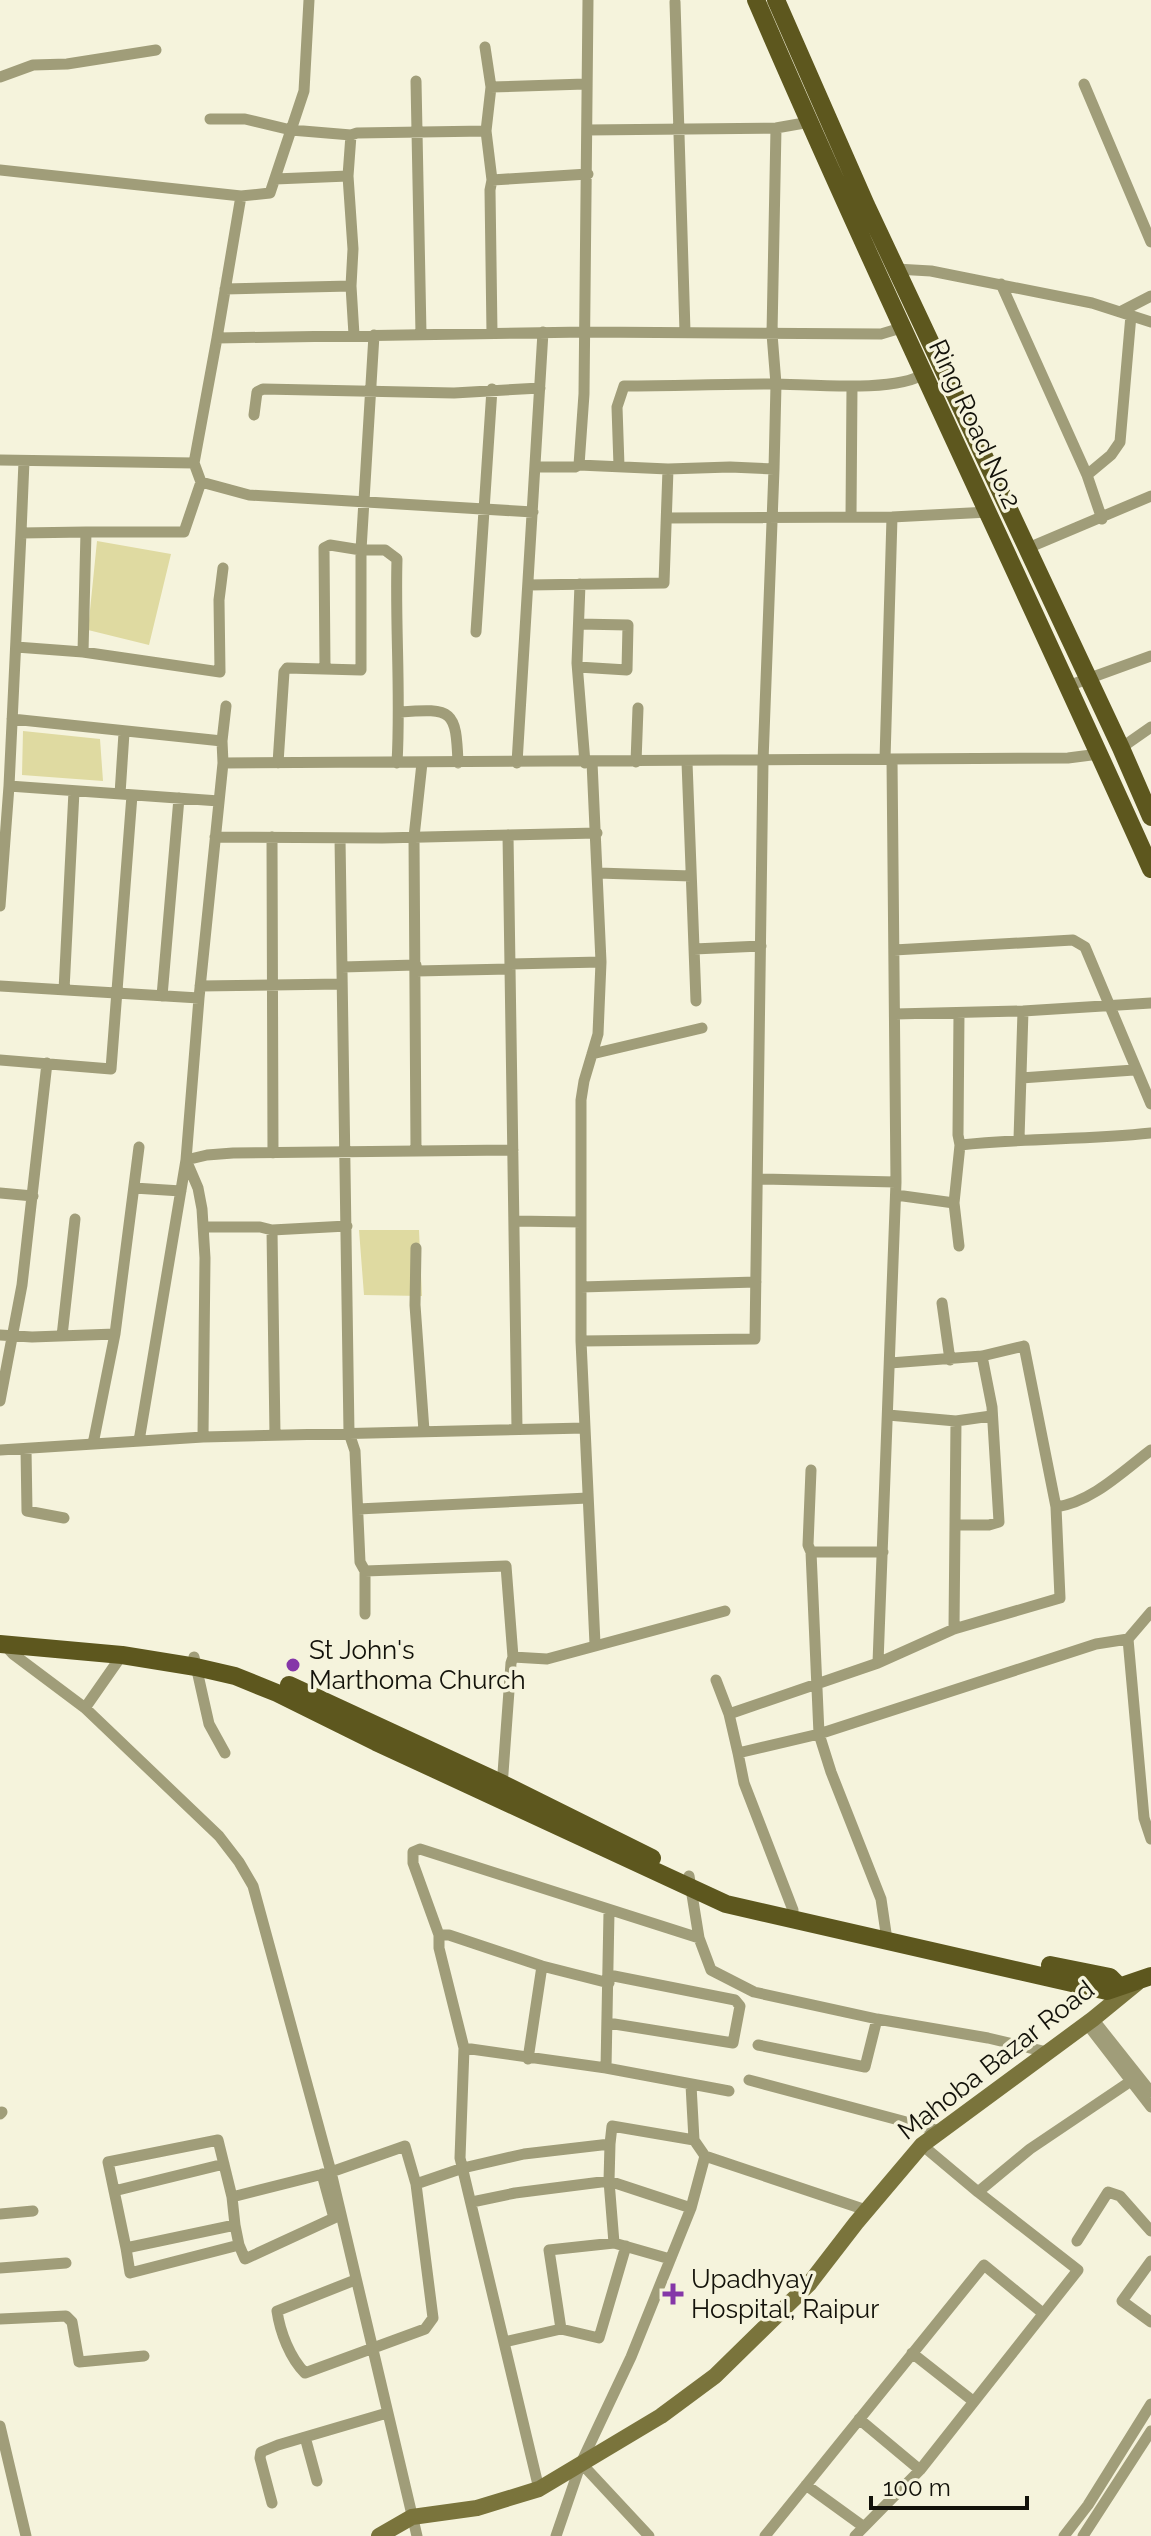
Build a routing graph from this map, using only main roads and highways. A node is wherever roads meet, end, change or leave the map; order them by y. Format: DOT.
graph roads {
  1 [pos="756,0"];
  2 [pos="776,0"];
  3 [pos="1151,817"];
  4 [pos="1151,869"];
  5 [pos="1,1640"];
  6 [pos="195,1662"];
  7 [pos="792,1915"];
  8 [pos="1145,1979"];
  9 [pos="1118,1985"];
  1 -- 4 [label="main road, Ring Road No.2"];
  2 -- 3 [label="main road, Ring Road No.2"];
  5 -- 6 [label="main road"];
  5 -- 6 [label="main road"];
  6 -- 7 [label="main road"];
  7 -- 9 [label="main road"];
  7 -- 9 [label="main road"];
  8 -- 9 [label="main road"];
}
